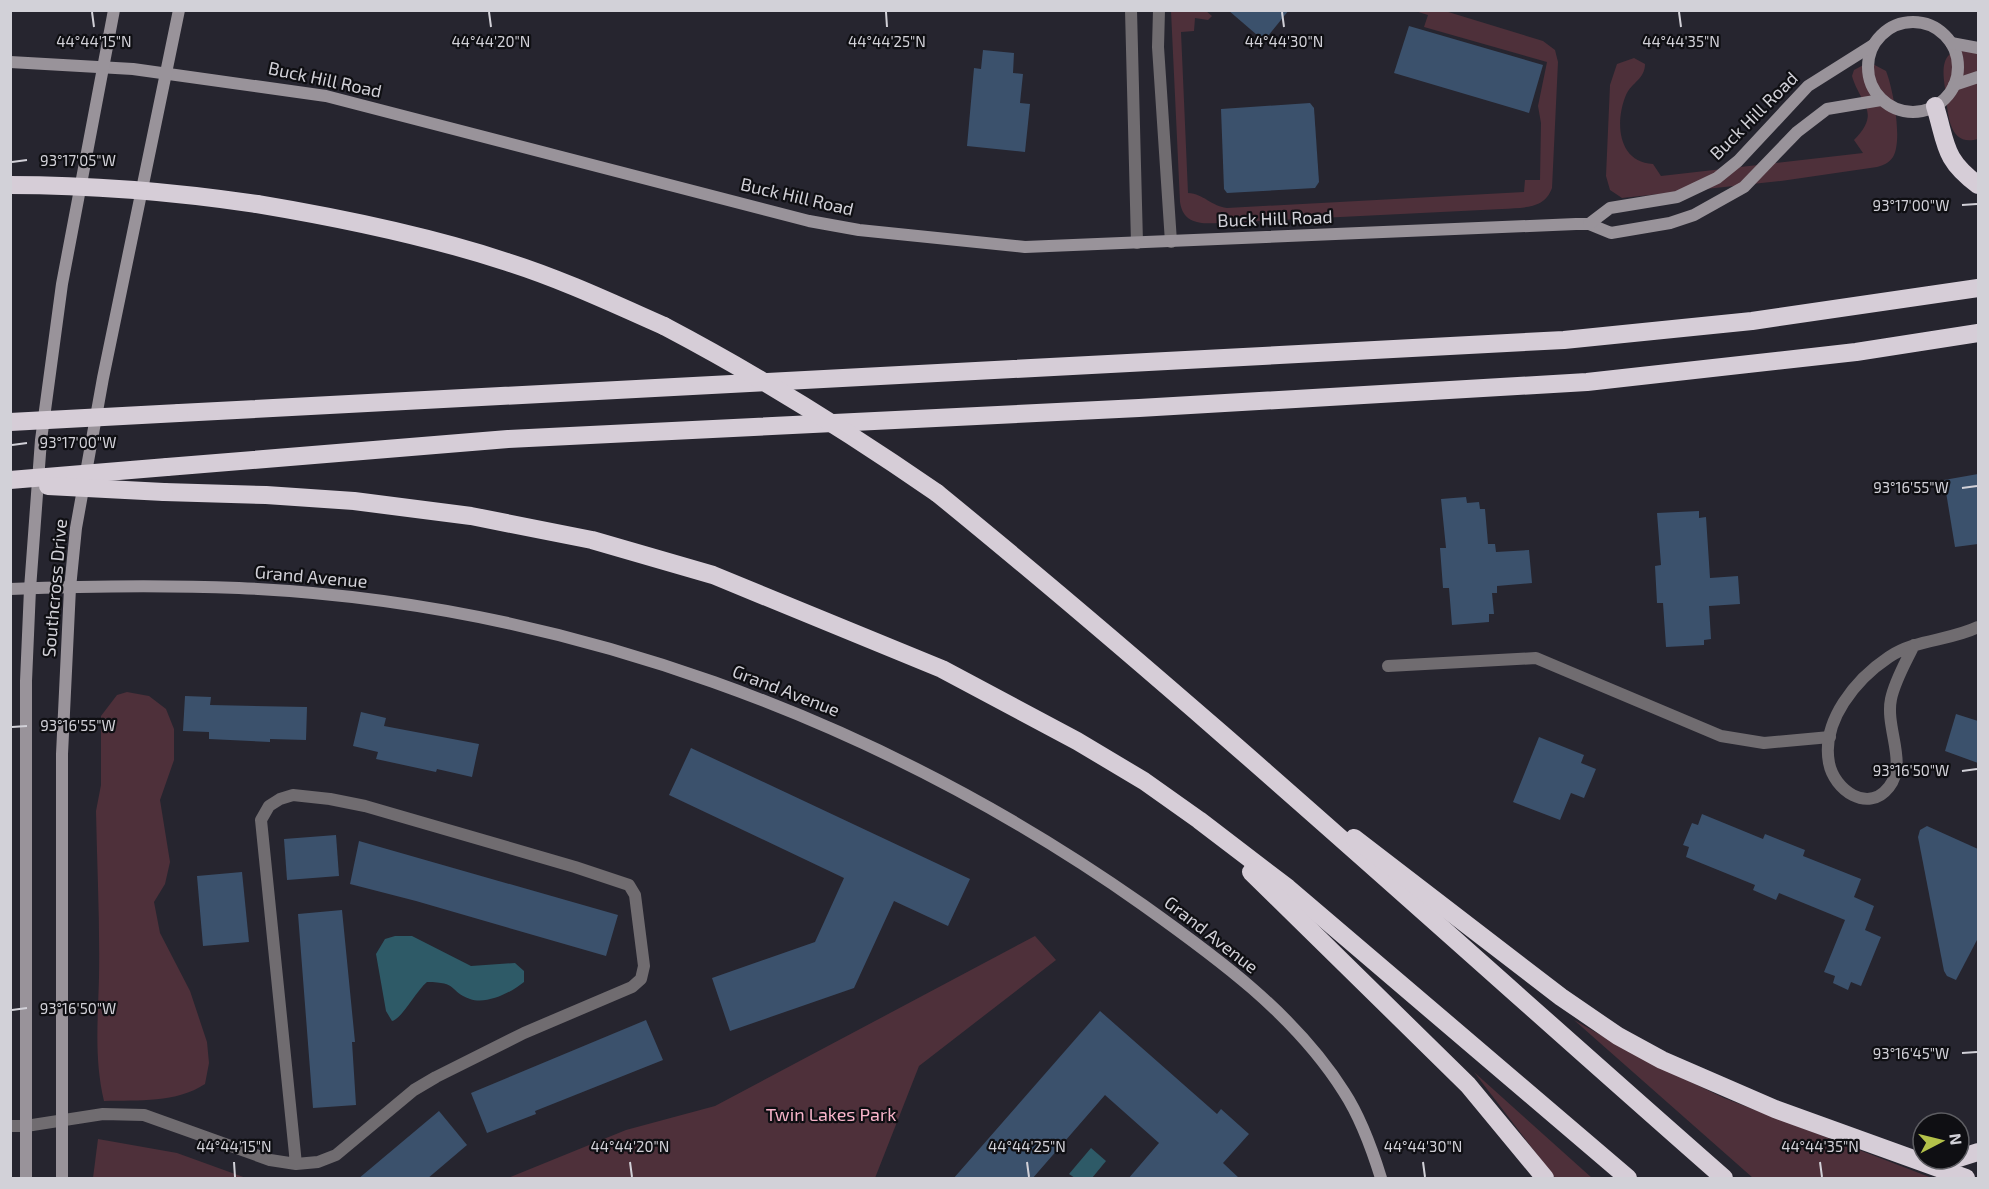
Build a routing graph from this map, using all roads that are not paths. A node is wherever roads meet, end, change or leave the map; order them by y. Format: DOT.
graph roads {
  1 [pos="114,10"];
  2 [pos="179,10"];
  3 [pos="1131,10"];
  4 [pos="1159,10"];
  5 [pos="1951,43"];
  6 [pos="1873,45"];
  7 [pos="1978,48"];
  8 [pos="10,62"];
  9 [pos="102,66"];
  10 [pos="166,73"];
  11 [pos="1978,77"];
  12 [pos="1954,85"];
  13 [pos="1881,100"];
  14 [pos="1935,106"];
  15 [pos="10,184"];
  16 [pos="1978,185"];
  17 [pos="1589,224"];
  18 [pos="1171,242"];
  19 [pos="1137,243"];
  20 [pos="1978,288"];
  21 [pos="1978,333"];
  22 [pos="10,422"];
  23 [pos="10,482"];
  24 [pos="70,588"];
  25 [pos="10,589"];
  26 [pos="30,589"];
  27 [pos="1978,627"];
  28 [pos="1962,635"];
  29 [pos="1978,638"];
  30 [pos="1914,645"];
  31 [pos="1388,666"];
  32 [pos="1830,737"];
  33 [pos="1227,741"];
  34 [pos="1199,820"];
  35 [pos="62,1120"];
  36 [pos="10,1126"];
  37 [pos="26,1126"];
  38 [pos="1873,1143"];
  39 [pos="1911,1151"];
  40 [pos="296,1164"];
  41 [pos="26,1179"];
  42 [pos="62,1179"];
  43 [pos="1381,1179"];
  44 [pos="1545,1179"];
  45 [pos="1628,1179"];
  46 [pos="1724,1179"];
  47 [pos="1966,1179"];
  1 -- 9 [label="street, Southcross Drive"];
  2 -- 10 [label="street, Southcross Drive"];
  3 -- 19 [label="street"];
  4 -- 18 [label="street"];
  5 -- 6 [label="street"];
  5 -- 7 [label="street"];
  5 -- 12 [label="street"];
  6 -- 13 [label="street"];
  6 -- 17 [label="street, Buck Hill Road"];
  8 -- 9 [label="street, Buck Hill Road"];
  9 -- 10 [label="street, Buck Hill Road"];
  9 -- 26 [label="street, Southcross Drive"];
  10 -- 19 [label="street, Buck Hill Road"];
  10 -- 24 [label="street, Southcross Drive"];
  11 -- 12 [label="street"];
  12 -- 14 [label="street"];
  13 -- 14 [label="street"];
  13 -- 17 [label="street, Buck Hill Road"];
  14 -- 16 [label="highway"];
  15 -- 33 [label="highway, bridge"];
  17 -- 18 [label="street, Buck Hill Road"];
  18 -- 19 [label="street, Buck Hill Road"];
  20 -- 22 [label="highway, bridge"];
  21 -- 23 [label="highway, bridge"];
  23 -- 34 [label="highway, bridge"];
  24 -- 26 [label="street, Grand Avenue"];
  24 -- 35 [label="street, Southcross Drive"];
  24 -- 43 [label="street, Grand Avenue"];
  25 -- 26 [label="street, Grand Avenue"];
  26 -- 37 [label="street, Southcross Drive"];
  27 -- 28 [label="street"];
  28 -- 29 [label="street"];
  28 -- 30 [label="street"];
  30 -- 32 [label="street"];
  30 -- 32 [label="street"];
  31 -- 32 [label="street"];
  33 -- 38 [label="highway"];
  33 -- 46 [label="highway"];
  34 -- 44 [label="highway"];
  34 -- 45 [label="highway"];
  35 -- 37 [label="street"];
  35 -- 40 [label="street"];
  35 -- 42 [label="street, Southcross Drive"];
  36 -- 37 [label="street"];
  37 -- 41 [label="street, Southcross Drive"];
  38 -- 39 [label="highway"];
  38 -- 47 [label="highway"];
  40 -- 40 [label="street"];
}
